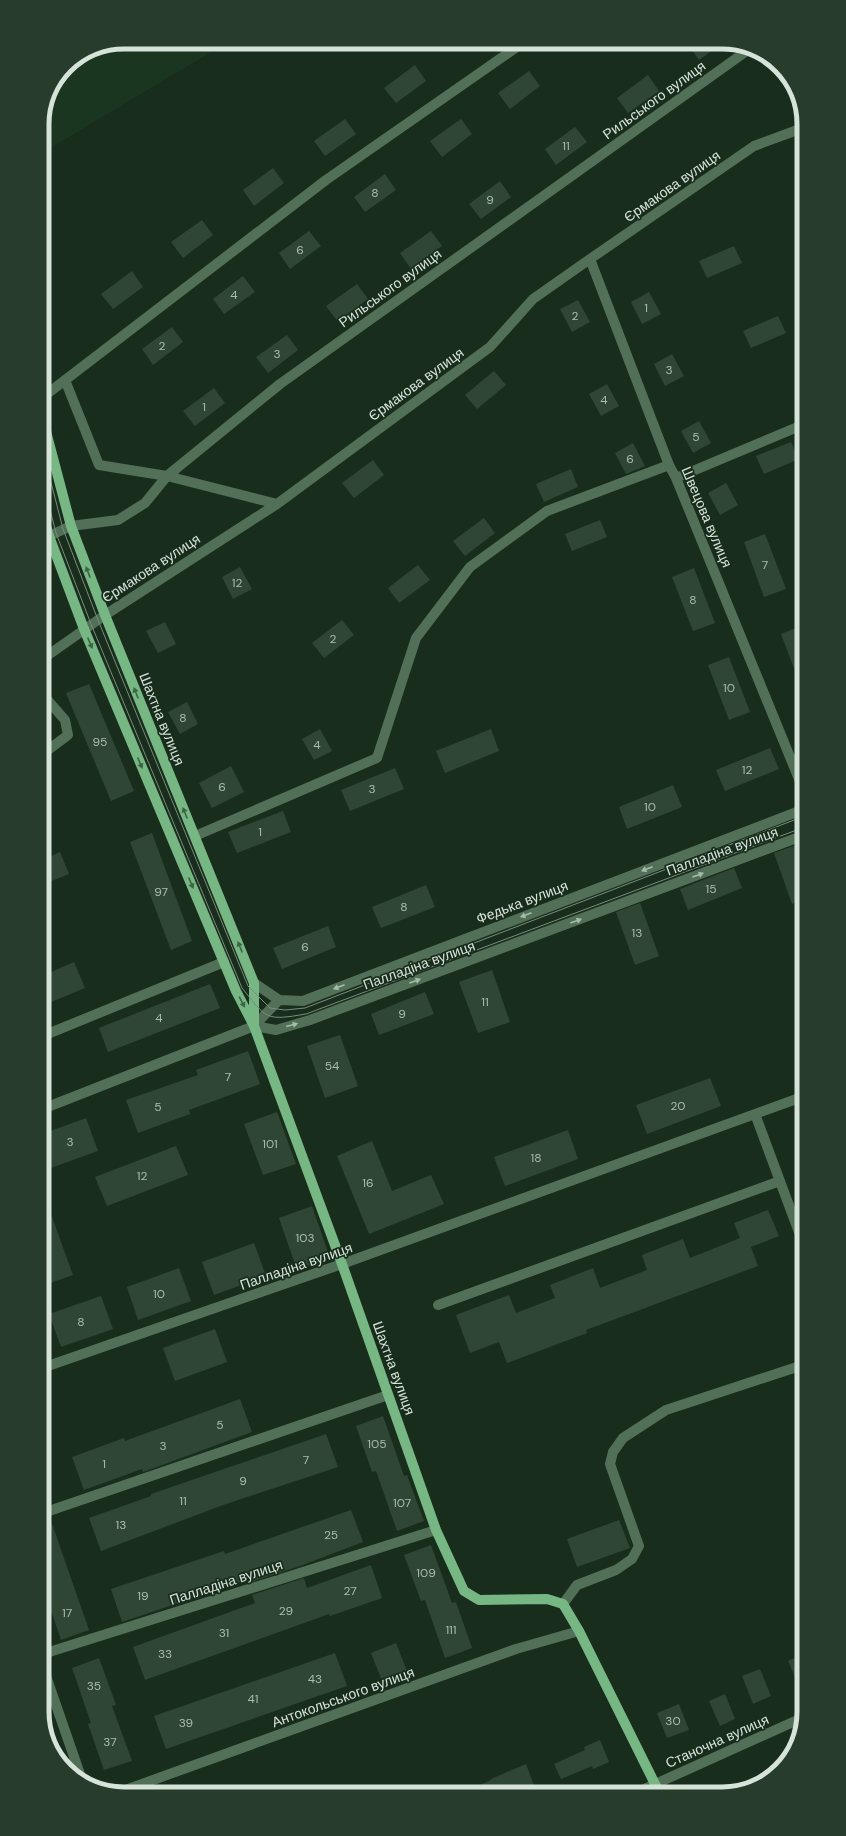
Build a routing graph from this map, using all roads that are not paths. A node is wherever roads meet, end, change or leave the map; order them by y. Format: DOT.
graph roads {
  1 [pos="514,49"];
  2 [pos="744,53"];
  3 [pos="797,130"];
  4 [pos="590,259"];
  5 [pos="65,380"];
  6 [pos="49,392"];
  7 [pos="797,427"];
  8 [pos="49,443"];
  9 [pos="669,465"];
  10 [pos="168,476"];
  11 [pos="676,478"];
  12 [pos="277,504"];
  13 [pos="71,526"];
  14 [pos="49,536"];
  15 [pos="105,615"];
  16 [pos="84,629"];
  17 [pos="49,654"];
  18 [pos="49,702"];
  19 [pos="49,750"];
  20 [pos="797,772"];
  21 [pos="797,812"];
  22 [pos="195,836"];
  23 [pos="797,838"];
  24 [pos="224,962"];
  25 [pos="254,983"];
  26 [pos="278,1000"];
  27 [pos="254,1026"];
  28 [pos="49,1034"];
  29 [pos="797,1099"];
  30 [pos="49,1106"];
  31 [pos="755,1114"];
  32 [pos="780,1181"];
  33 [pos="797,1227"];
  34 [pos="342,1264"];
  35 [pos="438,1306"];
  36 [pos="49,1367"];
  37 [pos="797,1367"];
  38 [pos="388,1395"];
  39 [pos="49,1511"];
  40 [pos="436,1530"];
  41 [pos="563,1604"];
  42 [pos="579,1632"];
  43 [pos="49,1652"];
  44 [pos="49,1685"];
  45 [pos="796,1721"];
  46 [pos="79,1773"];
  47 [pos="134,1787"];
  48 [pos="656,1787"];
  1 -- 5 [label="street"];
  2 -- 10 [label="street, Рильського вулиця"];
  3 -- 4 [label="street, Єрмакова вулиця"];
  4 -- 9 [label="street, Швецова вулиця"];
  4 -- 12 [label="street, Єрмакова вулиця"];
  5 -- 6 [label="street"];
  5 -- 10 [label="street"];
  7 -- 11 [label="street"];
  8 -- 13 [label="main road, Шахтна вулиця"];
  9 -- 11 [label="street, Швецова вулиця"];
  9 -- 22 [label="street"];
  10 -- 12 [label="street"];
  10 -- 13 [label="street, Рильського вулиця"];
  11 -- 20 [label="street, Швецова вулиця"];
  12 -- 15 [label="street, Єрмакова вулиця"];
  13 -- 14 [label="street, Рильського вулиця"];
  15 -- 13 [label="main road, Шахтна вулиця, one-way"];
  14 -- 16 [label="main road, Шахтна вулиця"];
  15 -- 16 [label="street, Єрмакова вулиця"];
  22 -- 15 [label="main road, Шахтна вулиця, one-way"];
  16 -- 17 [label="street, Єрмакова вулиця"];
  16 -- 24 [label="main road, Шахтна вулиця, one-way"];
  18 -- 19 [label="street"];
  21 -- 26 [label="street, Федька вулиця, one-way"];
  25 -- 22 [label="main road, Шахтна вулиця, one-way"];
  27 -- 23 [label="street, Палладіна вулиця, one-way"];
  24 -- 27 [label="main road, Шахтна вулиця, one-way"];
  24 -- 28 [label="street"];
  25 -- 26 [label="street"];
  25 -- 27 [label="main road, Шахтна вулиця"];
  26 -- 27 [label="street"];
  27 -- 30 [label="street"];
  27 -- 34 [label="main road, Шахтна вулиця"];
  29 -- 31 [label="street, Палладіна вулиця"];
  31 -- 32 [label="street"];
  31 -- 34 [label="street, Палладіна вулиця"];
  32 -- 33 [label="street"];
  32 -- 35 [label="street"];
  34 -- 36 [label="street, Палладіна вулиця"];
  34 -- 38 [label="main road, Шахтна вулиця"];
  37 -- 41 [label="street"];
  38 -- 39 [label="street"];
  38 -- 40 [label="main road, Шахтна вулиця"];
  40 -- 41 [label="main road, Шахтна вулиця"];
  40 -- 43 [label="street, Палладіна вулиця"];
  41 -- 42 [label="main road"];
  42 -- 47 [label="street, Антокольського вулиця"];
  42 -- 48 [label="main road"];
  44 -- 46 [label="street"];
  45 -- 48 [label="street, Станочна вулиця"];
}
